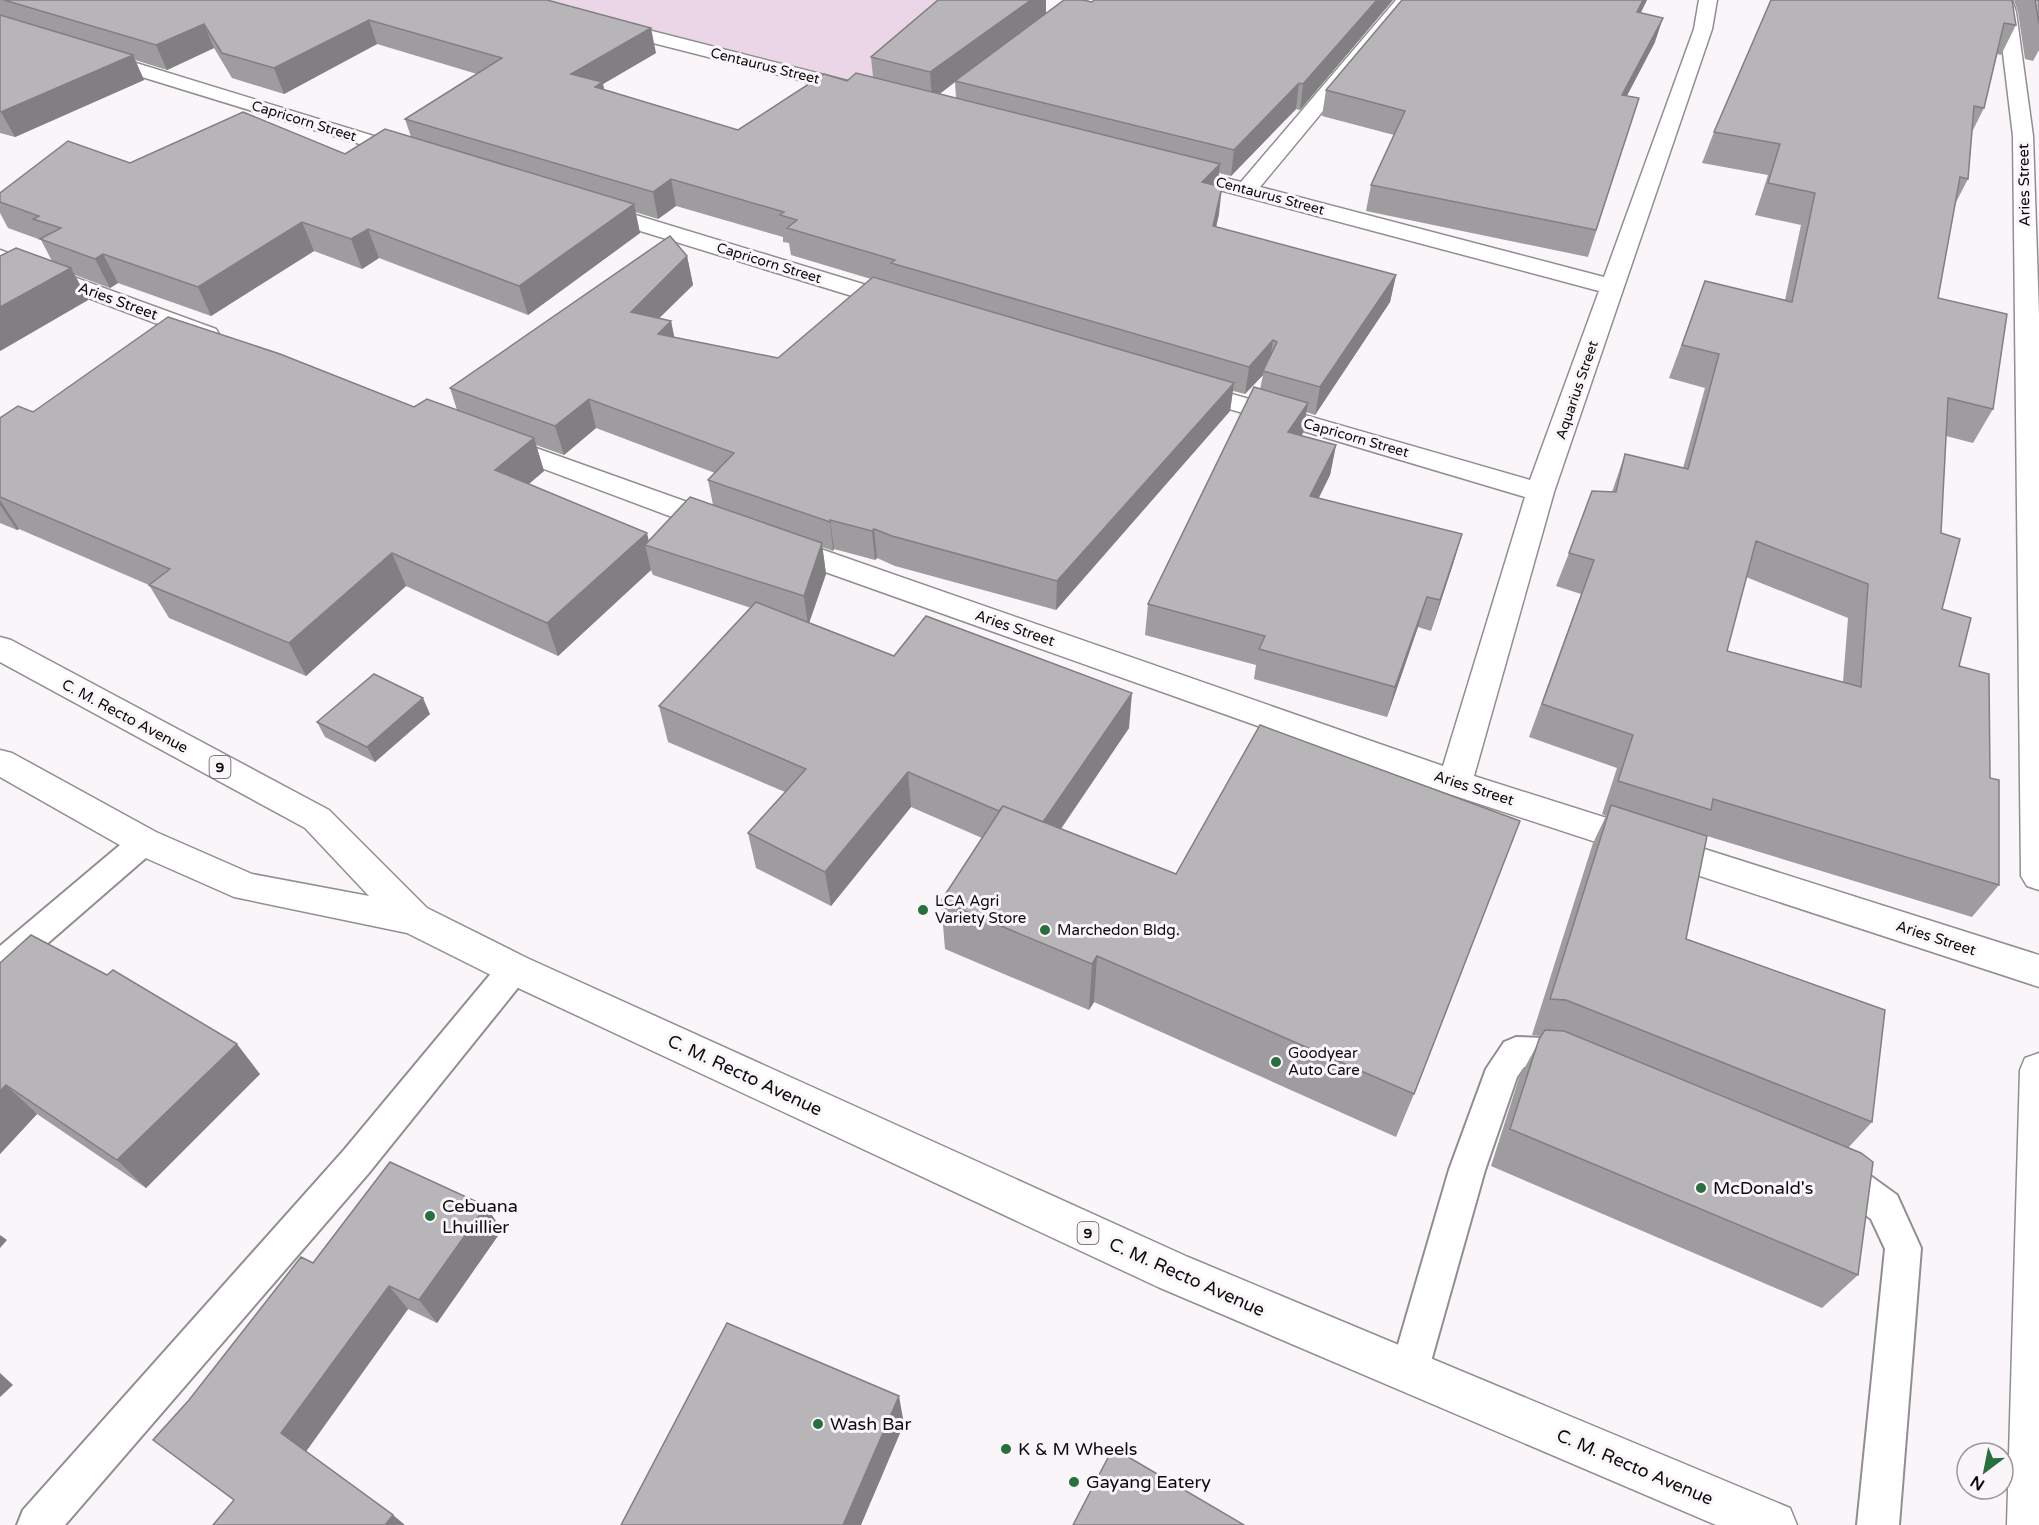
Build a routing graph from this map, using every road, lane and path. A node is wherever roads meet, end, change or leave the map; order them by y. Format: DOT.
graph roads {
  1 [pos="1406,0"];
  2 [pos="1708,0"];
  3 [pos="2003,0"];
  4 [pos="589,21"];
  5 [pos="78,51"];
  6 [pos="879,95"];
  7 [pos="2031,137"];
  8 [pos="429,159"];
  9 [pos="1155,166"];
  10 [pos="1247,189"];
  11 [pos="576,204"];
  12 [pos="0,257"];
  13 [pos="1613,287"];
  14 [pos="917,308"];
  15 [pos="232,344"];
  16 [pos="1166,382"];
  17 [pos="476,434"];
  18 [pos="1540,492"];
  19 [pos="0,648"];
  20 [pos="0,762"];
  21 [pos="1455,783"];
  22 [pos="144,842"];
  23 [pos="2039,876"];
  24 [pos="414,919"];
  25 [pos="0,965"];
  26 [pos="514,969"];
  27 [pos="2039,971"];
  28 [pos="2039,1070"];
  29 [pos="1601,1076"];
  30 [pos="1809,1161"];
  31 [pos="1409,1372"];
  32 [pos="38,1525"];
  33 [pos="1773,1525"];
  34 [pos="1878,1525"];
  35 [pos="2031,1525"];
  1 -- 10 [label="main road"];
  2 -- 13 [label="main road, Aquarius Street"];
  3 -- 7 [label="main road, Aries Street"];
  4 -- 6 [label="main road, Centaurus Street"];
  5 -- 8 [label="main road, Capricorn Street"];
  7 -- 23 [label="main road, Aries Street"];
  9 -- 10 [label="main road, Centaurus Street"];
  10 -- 13 [label="main road, Centaurus Street"];
  11 -- 14 [label="main road, Capricorn Street"];
  12 -- 15 [label="main road, Aries Street"];
  13 -- 18 [label="main road, Aquarius Street"];
  16 -- 18 [label="main road, Capricorn Street"];
  17 -- 21 [label="main road, Aries Street"];
  18 -- 21 [label="main road, Aquarius Street"];
  19 -- 24 [label="main road, C. M. Recto Avenue / 9"];
  20 -- 22 [label="main road, C. M. Recto Avenue / 9"];
  21 -- 27 [label="main road, Aries Street"];
  22 -- 24 [label="main road, C. M. Recto Avenue / 9"];
  22 -- 25 [label="lane"];
  24 -- 26 [label="main road, C. M. Recto Avenue / 9"];
  26 -- 31 [label="main road, C. M. Recto Avenue / 9"];
  26 -- 32 [label="lane"];
  28 -- 35 [label="main road"];
  29 -- 31 [label="lane"];
  30 -- 34 [label="lane"];
  31 -- 33 [label="main road, C. M. Recto Avenue / 9"];
}
